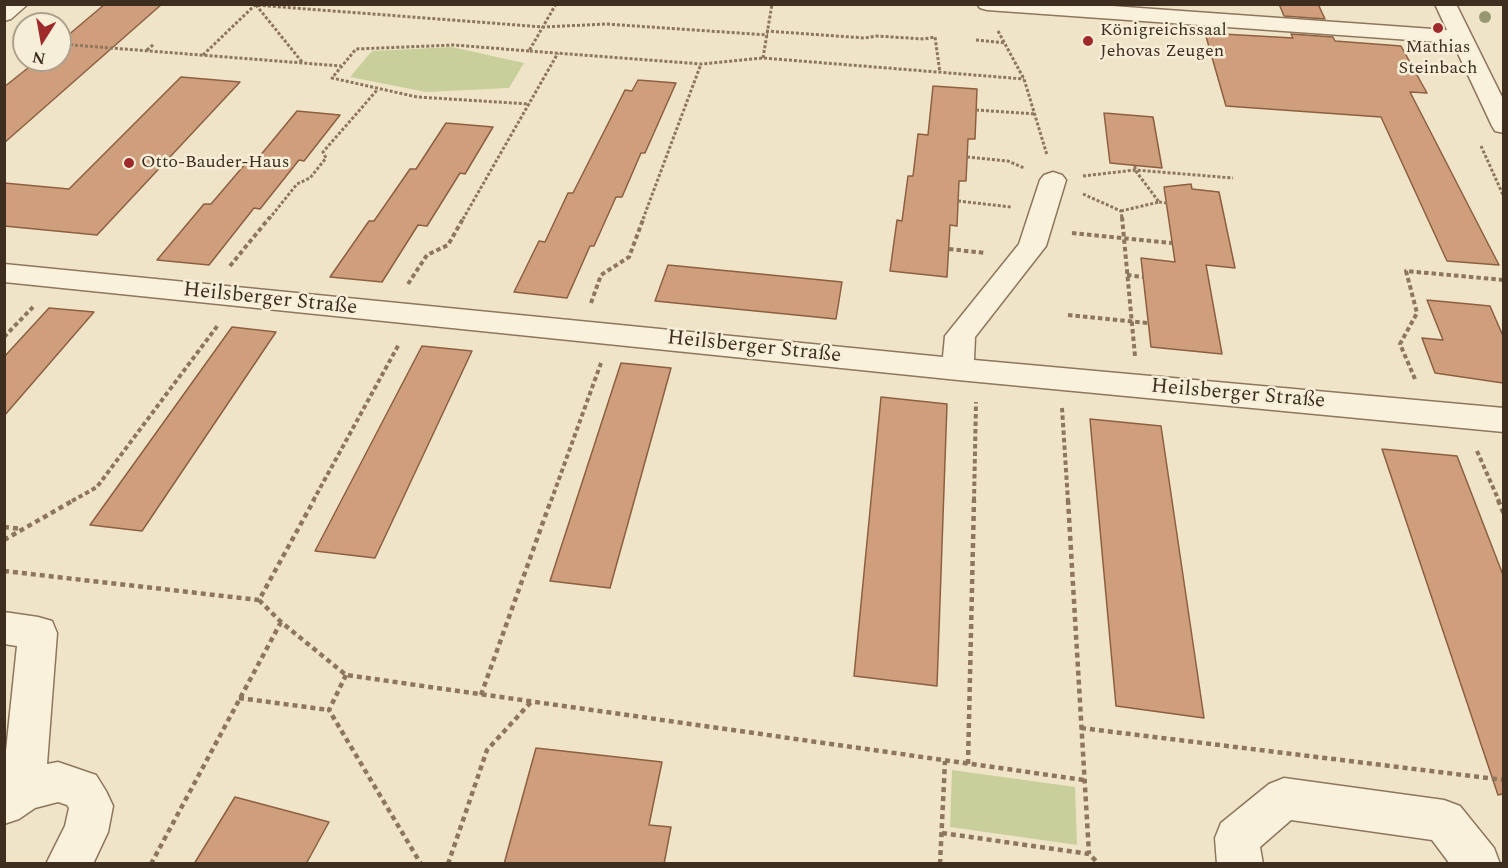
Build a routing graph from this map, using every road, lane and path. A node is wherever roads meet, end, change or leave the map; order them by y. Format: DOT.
graph roads {
  1 [pos="18,4"];
  2 [pos="556,4"];
  3 [pos="772,4"];
  4 [pos="987,4"];
  5 [pos="1237,4"];
  6 [pos="1445,4"];
  7 [pos="255,5"];
  8 [pos="4,15"];
  9 [pos="1252,22"];
  10 [pos="543,27"];
  11 [pos="996,27"];
  12 [pos="766,31"];
  13 [pos="768,35"];
  14 [pos="1460,37"];
  15 [pos="976,40"];
  16 [pos="154,44"];
  17 [pos="1006,44"];
  18 [pos="72,45"];
  19 [pos="147,51"];
  20 [pos="530,51"];
  21 [pos="558,53"];
  22 [pos="203,55"];
  23 [pos="763,58"];
  24 [pos="303,63"];
  25 [pos="701,64"];
  26 [pos="342,66"];
  27 [pos="940,73"];
  28 [pos="1024,79"];
  29 [pos="378,88"];
  30 [pos="529,104"];
  31 [pos="976,110"];
  32 [pos="1036,114"];
  33 [pos="1503,126"];
  34 [pos="967,157"];
  35 [pos="1135,168"];
  36 [pos="1233,178"];
  37 [pos="1053,180"];
  38 [pos="958,201"];
  39 [pos="1159,202"];
  40 [pos="1167,203"];
  41 [pos="1121,211"];
  42 [pos="1040,220"];
  43 [pos="1123,238"];
  44 [pos="1172,243"];
  45 [pos="4,273"];
  46 [pos="1127,276"];
  47 [pos="1143,277"];
  48 [pos="1503,279"];
  49 [pos="209,293"];
  50 [pos="239,296"];
  51 [pos="403,313"];
  52 [pos="1068,315"];
  53 [pos="1132,321"];
  54 [pos="1148,324"];
  55 [pos="580,331"];
  56 [pos="612,334"];
  57 [pos="967,370"];
  58 [pos="1061,379"];
  59 [pos="1138,386"];
  60 [pos="1430,413"];
  61 [pos="1463,416"];
  62 [pos="1503,420"];
  63 [pos="1503,514"];
  64 [pos="4,527"];
  65 [pos="23,529"];
  66 [pos="4,540"];
  67 [pos="4,571"];
  68 [pos="259,600"];
  69 [pos="281,622"];
  70 [pos="4,628"];
  71 [pos="346,675"];
  72 [pos="482,695"];
  73 [pos="239,698"];
  74 [pos="531,702"];
  75 [pos="329,710"];
  76 [pos="1081,728"];
  77 [pos="945,761"];
  78 [pos="968,764"];
  79 [pos="1084,780"];
  80 [pos="1503,780"];
  81 [pos="14,797"];
  82 [pos="942,833"];
  83 [pos="1089,854"];
  84 [pos="68,864"];
  85 [pos="151,864"];
  86 [pos="421,864"];
  87 [pos="448,864"];
  88 [pos="940,864"];
  89 [pos="1099,864"];
  90 [pos="1240,864"];
  91 [pos="1479,864"];
  1 -- 8 [label="street"];
  2 -- 10 [label="path"];
  3 -- 12 [label="path"];
  4 -- 9 [label="street"];
  5 -- 9 [label="street"];
  6 -- 14 [label="street"];
  7 -- 10 [label="path"];
  7 -- 22 [label="path"];
  7 -- 24 [label="path"];
  9 -- 14 [label="street"];
  10 -- 13 [label="path"];
  10 -- 20 [label="path"];
  11 -- 17 [label="path"];
  12 -- 13 [label="path"];
  12 -- 27 [label="path"];
  13 -- 23 [label="path"];
  14 -- 33 [label="street"];
  15 -- 17 [label="path"];
  16 -- 19 [label="path"];
  17 -- 28 [label="path"];
  18 -- 19 [label="path"];
  19 -- 22 [label="path"];
  20 -- 21 [label="path"];
  20 -- 26 [label="path"];
  21 -- 25 [label="path"];
  21 -- 30 [label="path"];
  22 -- 24 [label="path"];
  23 -- 25 [label="path"];
  23 -- 27 [label="path"];
  24 -- 26 [label="path"];
  25 -- 55 [label="path"];
  26 -- 29 [label="path"];
  27 -- 28 [label="path"];
  28 -- 32 [label="path"];
  29 -- 30 [label="path"];
  29 -- 49 [label="path"];
  30 -- 51 [label="path"];
  31 -- 32 [label="path"];
  32 -- 37 [label="path"];
  34 -- 37 [label="path"];
  35 -- 36 [label="path"];
  35 -- 37 [label="path"];
  35 -- 39 [label="path"];
  37 -- 41 [label="path"];
  37 -- 42 [label="street"];
  38 -- 42 [label="path"];
  39 -- 40 [label="path"];
  39 -- 41 [label="path"];
  41 -- 43 [label="path"];
  42 -- 43 [label="path"];
  42 -- 57 [label="street"];
  43 -- 44 [label="path"];
  43 -- 46 [label="path"];
  45 -- 49 [label="street, Heilsberger Straße"];
  46 -- 47 [label="path"];
  46 -- 53 [label="path"];
  48 -- 60 [label="path"];
  49 -- 50 [label="street, Heilsberger Straße"];
  50 -- 51 [label="street, Heilsberger Straße"];
  50 -- 65 [label="path"];
  51 -- 55 [label="street, Heilsberger Straße"];
  51 -- 68 [label="path"];
  52 -- 53 [label="path"];
  53 -- 54 [label="path"];
  53 -- 59 [label="path"];
  55 -- 56 [label="street, Heilsberger Straße"];
  56 -- 57 [label="street, Heilsberger Straße"];
  56 -- 72 [label="path"];
  57 -- 58 [label="street, Heilsberger Straße"];
  57 -- 78 [label="path"];
  58 -- 59 [label="street, Heilsberger Straße"];
  58 -- 76 [label="path"];
  59 -- 60 [label="street, Heilsberger Straße"];
  60 -- 61 [label="street, Heilsberger Straße"];
  61 -- 62 [label="street, Heilsberger Straße"];
  61 -- 63 [label="path"];
  64 -- 65 [label="path"];
  65 -- 66 [label="path"];
  67 -- 68 [label="path"];
  68 -- 69 [label="path"];
  69 -- 71 [label="path"];
  69 -- 73 [label="path"];
  70 -- 81 [label="street"];
  71 -- 72 [label="path"];
  71 -- 75 [label="path"];
  72 -- 74 [label="path"];
  73 -- 75 [label="path"];
  73 -- 85 [label="path"];
  74 -- 77 [label="path"];
  74 -- 87 [label="path"];
  75 -- 86 [label="path"];
  76 -- 79 [label="path"];
  76 -- 80 [label="path"];
  77 -- 78 [label="path"];
  77 -- 82 [label="path"];
  78 -- 79 [label="path"];
  79 -- 83 [label="path"];
  81 -- 84 [label="street"];
  82 -- 83 [label="path"];
  82 -- 88 [label="path"];
  83 -- 89 [label="path"];
  90 -- 91 [label="street"];
}
